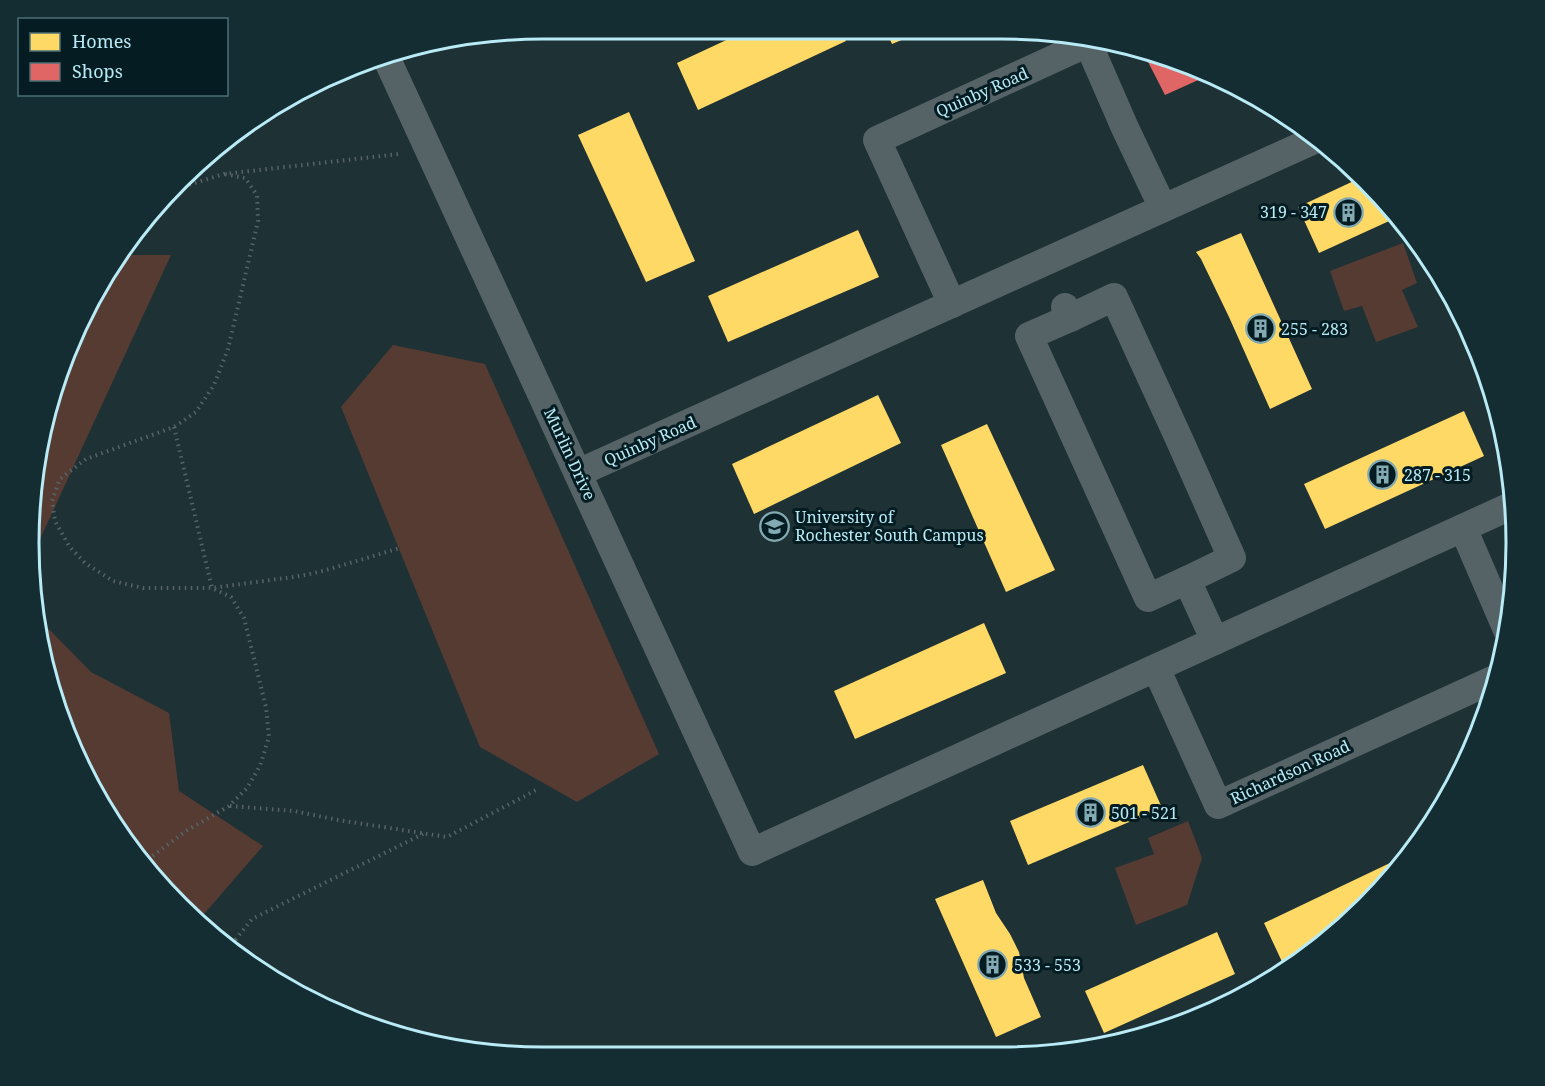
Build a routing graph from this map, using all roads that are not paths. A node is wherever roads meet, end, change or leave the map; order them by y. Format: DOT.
graph roads {
  1 [pos="1082,46"];
  2 [pos="1090,47"];
  3 [pos="389,63"];
  4 [pos="1308,143"];
  5 [pos="1163,208"];
  6 [pos="952,304"];
  7 [pos="578,473"];
  8 [pos="1505,510"];
  9 [pos="1463,528"];
  10 [pos="1187,580"];
  11 [pos="1501,616"];
  12 [pos="1215,641"];
  13 [pos="1156,668"];
  14 [pos="1486,682"];
  1 -- 6 [label="street, Quinby Road"];
  2 -- 5 [label="street, Quinby Road"];
  3 -- 7 [label="street, Murlin Drive"];
  4 -- 5 [label="street, Quinby Road"];
  5 -- 6 [label="street, Quinby Road"];
  6 -- 7 [label="street, Quinby Road"];
  7 -- 13 [label="street, Murlin Drive"];
  8 -- 9 [label="street"];
  9 -- 11 [label="street"];
  9 -- 12 [label="street"];
  10 -- 10 [label="street"];
  10 -- 12 [label="street"];
  12 -- 13 [label="street"];
  13 -- 14 [label="street, Richardson Road"];
}
